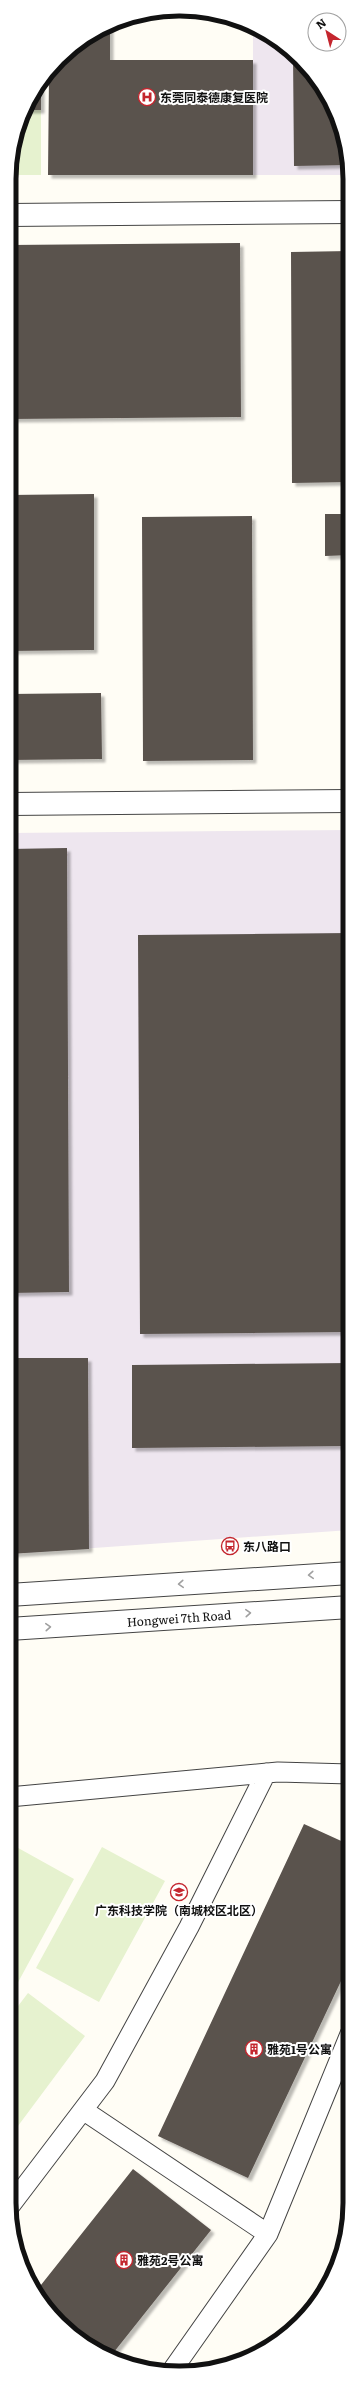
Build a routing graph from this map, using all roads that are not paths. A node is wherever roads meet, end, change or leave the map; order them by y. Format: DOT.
graph roads {
  1 [pos="343,212"];
  2 [pos="16,216"];
  3 [pos="343,801"];
  4 [pos="16,804"];
  5 [pos="343,1573"];
  6 [pos="16,1595"];
  7 [pos="343,1607"];
  8 [pos="16,1630"];
  9 [pos="266,1773"];
  10 [pos="343,1774"];
  11 [pos="16,1796"];
  12 [pos="343,2051"];
  13 [pos="83,2110"];
  14 [pos="16,2198"];
  15 [pos="268,2234"];
  16 [pos="174,2366"];
  1 -- 2 [label="street"];
  3 -- 4 [label="street"];
  5 -- 6 [label="street, one-way"];
  8 -- 7 [label="street, Hongwei 7th Road, one-way"];
  9 -- 10 [label="lane"];
  9 -- 11 [label="lane"];
  9 -- 13 [label="lane"];
  12 -- 15 [label="lane"];
  13 -- 14 [label="lane"];
  13 -- 15 [label="lane"];
  15 -- 16 [label="lane"];
}
